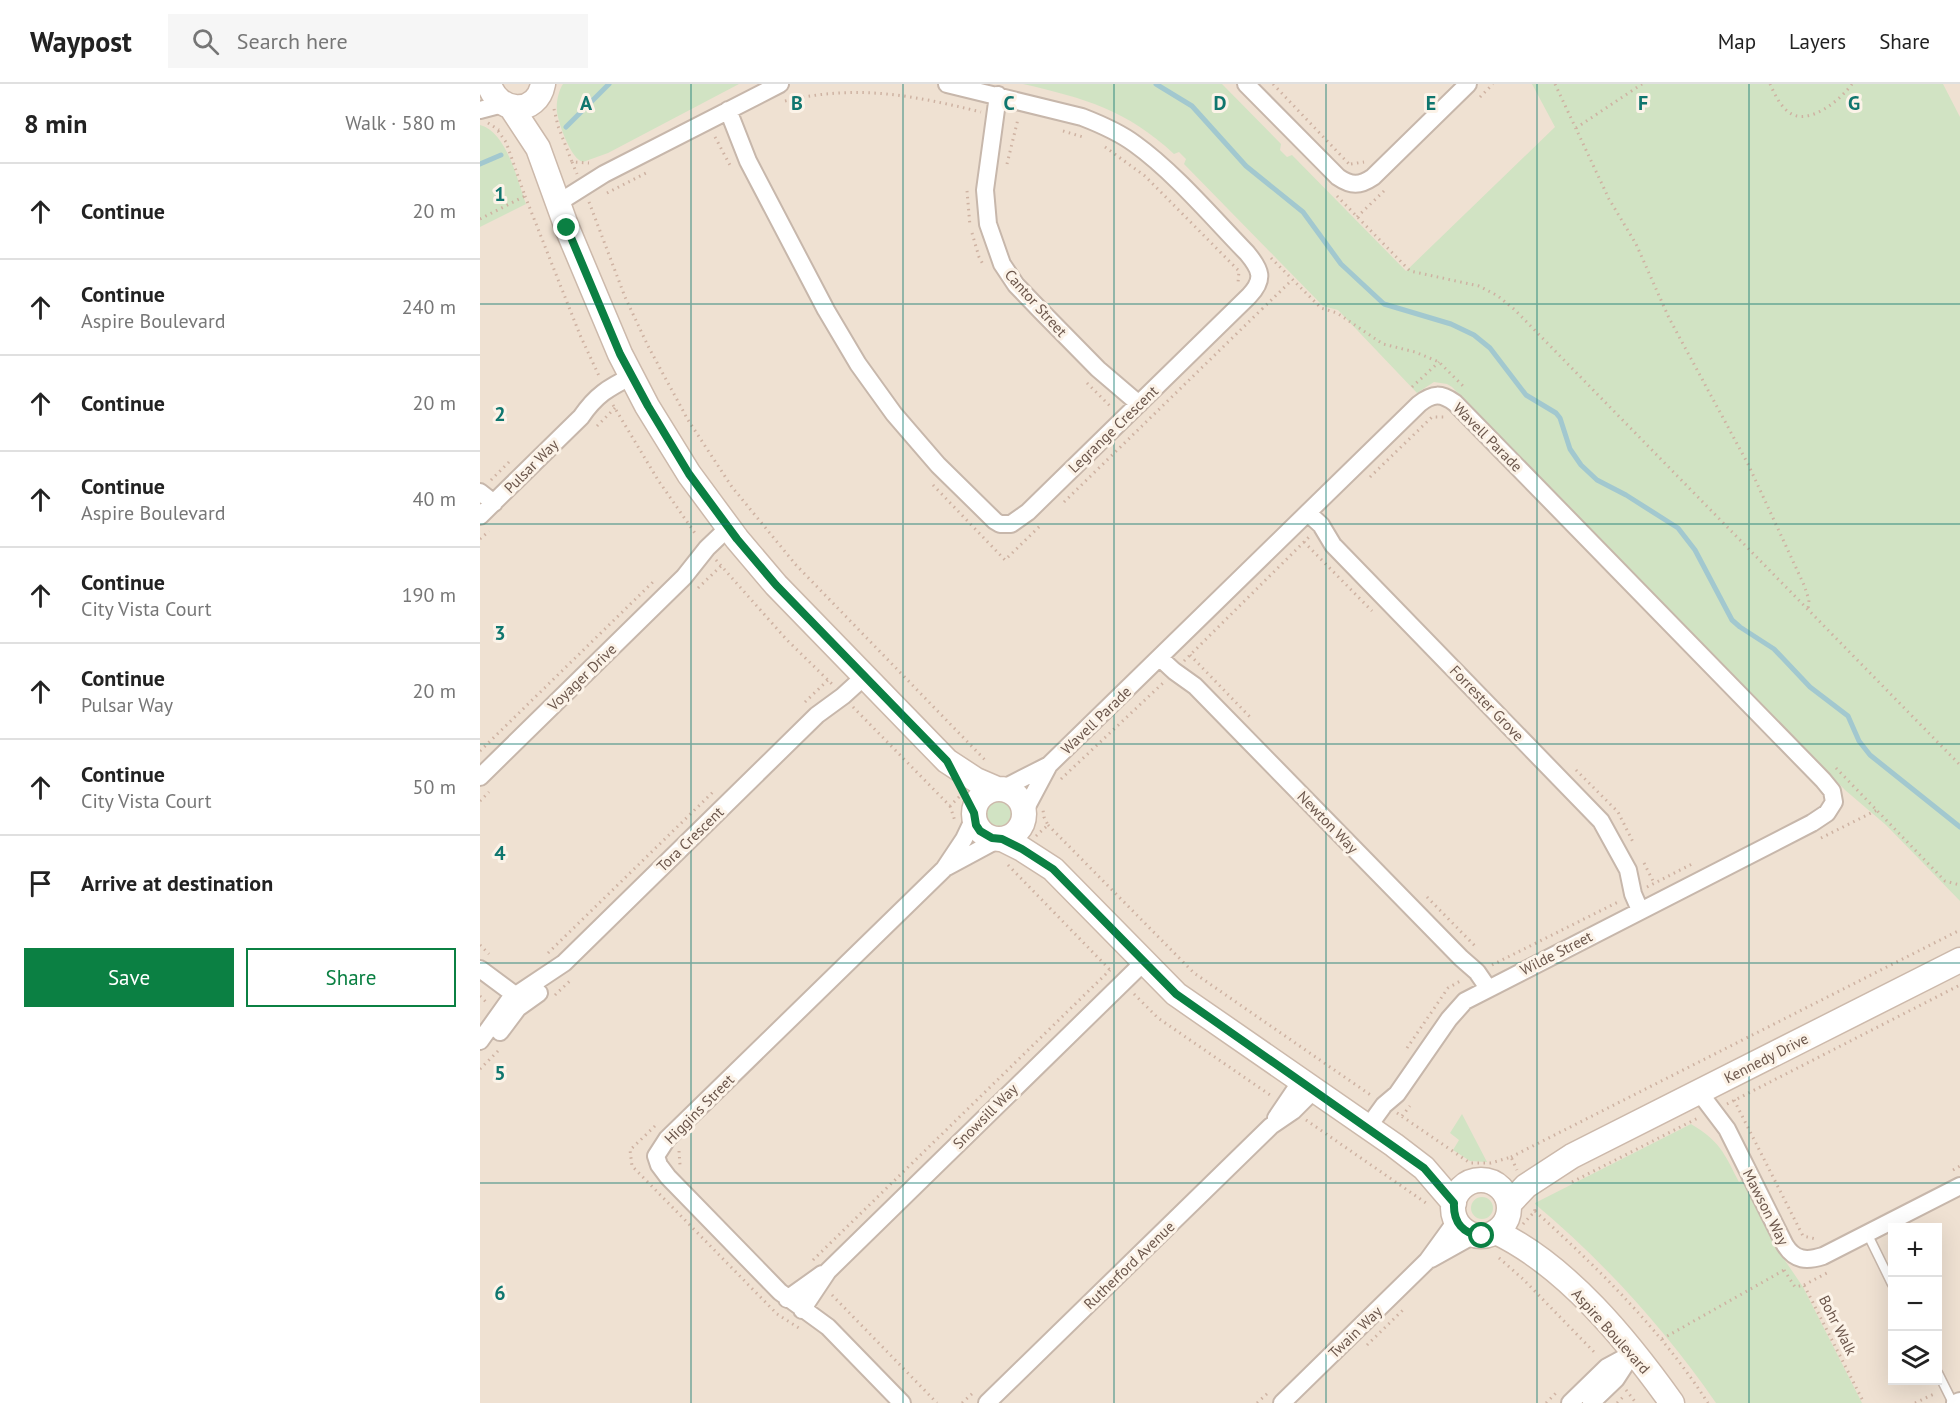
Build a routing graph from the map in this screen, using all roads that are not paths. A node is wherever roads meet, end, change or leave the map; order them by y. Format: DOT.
graph roads {
  1 [pos="489,84"];
  2 [pos="780,84"];
  3 [pos="947,84"];
  4 [pos="1246,84"];
  5 [pos="1468,84"];
  6 [pos="480,97"];
  7 [pos="1004,97"];
  8 [pos="544,98"];
  9 [pos="498,107"];
  10 [pos="723,112"];
  11 [pos="538,148"];
  12 [pos="748,161"];
  13 [pos="555,196"];
  14 [pos="634,381"];
  15 [pos="1125,406"];
  16 [pos="480,492"];
  17 [pos="484,509"];
  18 [pos="1304,517"];
  19 [pos="733,534"];
  20 [pos="1164,654"];
  21 [pos="861,672"];
  22 [pos="947,761"];
  23 [pos="1049,765"];
  24 [pos="480,777"];
  25 [pos="1000,789"];
  26 [pos="1024,814"];
  27 [pos="968,818"];
  28 [pos="1000,839"];
  29 [pos="1751,854"];
  30 [pos="944,869"];
  31 [pos="1053,869"];
  32 [pos="1646,907"];
  33 [pos="1960,960"];
  34 [pos="1144,962"];
  35 [pos="480,969"];
  36 [pos="1481,992"];
  37 [pos="513,1002"];
  38 [pos="480,1041"];
  39 [pos="480,1047"];
  40 [pos="1307,1086"];
  41 [pos="1716,1099"];
  42 [pos="1372,1130"];
  43 [pos="1424,1168"];
  44 [pos="1518,1172"];
  45 [pos="1482,1182"];
  46 [pos="1960,1186"];
  47 [pos="1496,1221"];
  48 [pos="1868,1233"];
  49 [pos="1427,1261"];
  50 [pos="821,1277"];
  51 [pos="1890,1277"];
  52 [pos="787,1299"];
  53 [pos="802,1310"];
  54 [pos="1633,1353"];
  55 [pos="1611,1373"];
  56 [pos="1942,1380"];
  57 [pos="1960,1401"];
  58 [pos="902,1403"];
  59 [pos="987,1403"];
  60 [pos="1282,1403"];
  61 [pos="1570,1403"];
  62 [pos="1591,1403"];
  63 [pos="1672,1403"];
  64 [pos="1954,1403"];
  1 -- 6 [label="street"];
  1 -- 9 [label="street"];
  2 -- 10 [label="street"];
  3 -- 7 [label="street, Legrange Crescent"];
  4 -- 5 [label="street"];
  7 -- 15 [label="street, Cantor Street"];
  7 -- 15 [label="street, Legrange Crescent"];
  8 -- 9 [label="street"];
  8 -- 11 [label="street"];
  9 -- 11 [label="street"];
  10 -- 12 [label="street, Legrange Crescent"];
  10 -- 12 [label="street, Legrange Crescent"];
  10 -- 13 [label="street"];
  11 -- 13 [label="street"];
  12 -- 15 [label="street, Legrange Crescent"];
  13 -- 14 [label="street"];
  14 -- 17 [label="street, Pulsar Way"];
  14 -- 19 [label="street"];
  16 -- 17 [label="street"];
  18 -- 20 [label="street, Wavell Parade"];
  18 -- 29 [label="street, Wavell Parade"];
  18 -- 32 [label="street, Forrester Grove"];
  19 -- 21 [label="street"];
  19 -- 24 [label="street, Voyager Drive"];
  20 -- 23 [label="street, Wavell Parade"];
  20 -- 36 [label="street, Newton Way"];
  21 -- 22 [label="street"];
  21 -- 37 [label="street, Tora Crescent"];
  22 -- 25 [label="street"];
  22 -- 27 [label="street"];
  23 -- 25 [label="street, Wavell Parade"];
  23 -- 26 [label="street, Wavell Parade"];
  25 -- 26 [label="street"];
  25 -- 27 [label="street"];
  26 -- 28 [label="street"];
  26 -- 31 [label="street, Aspire Boulevard"];
  27 -- 28 [label="street"];
  27 -- 30 [label="street, Higgins Street"];
  28 -- 30 [label="street, Higgins Street"];
  28 -- 31 [label="street, Aspire Boulevard"];
  29 -- 32 [label="street, Wilde Street"];
  30 -- 52 [label="street, Higgins Street"];
  31 -- 34 [label="street, Aspire Boulevard"];
  32 -- 36 [label="street, Wilde Street"];
  33 -- 41 [label="street, Kennedy Drive"];
  34 -- 40 [label="street, Aspire Boulevard"];
  34 -- 50 [label="street, Snowsill Way"];
  35 -- 37 [label="street"];
  36 -- 42 [label="street, Wilde Street"];
  37 -- 38 [label="street, Tora Crescent"];
  37 -- 39 [label="street, Tora Crescent"];
  40 -- 42 [label="street, Aspire Boulevard"];
  40 -- 59 [label="street, Rutherford Avenue"];
  41 -- 44 [label="street, Kennedy Drive"];
  41 -- 48 [label="street, Mawson Way"];
  42 -- 43 [label="street, Aspire Boulevard"];
  43 -- 45 [label="street, Aspire Boulevard"];
  43 -- 47 [label="street, Aspire Boulevard"];
  44 -- 45 [label="street, Kennedy Drive"];
  44 -- 47 [label="street, Kennedy Drive"];
  45 -- 47 [label="street"];
  45 -- 47 [label="street"];
  46 -- 48 [label="street"];
  47 -- 49 [label="street, Twain Way"];
  47 -- 49 [label="street, Twain Way"];
  47 -- 54 [label="street, Aspire Boulevard"];
  48 -- 51 [label="lane"];
  49 -- 60 [label="street, Twain Way"];
  50 -- 52 [label="street, Snowsill Way"];
  50 -- 53 [label="street, Snowsill Way"];
  52 -- 53 [label="street, Higgins Street"];
  53 -- 58 [label="street, Higgins Street"];
  54 -- 55 [label="street"];
  54 -- 63 [label="street, Aspire Boulevard"];
  55 -- 61 [label="street"];
  55 -- 62 [label="street"];
  56 -- 64 [label="lane"];
  57 -- 64 [label="street"];
}
